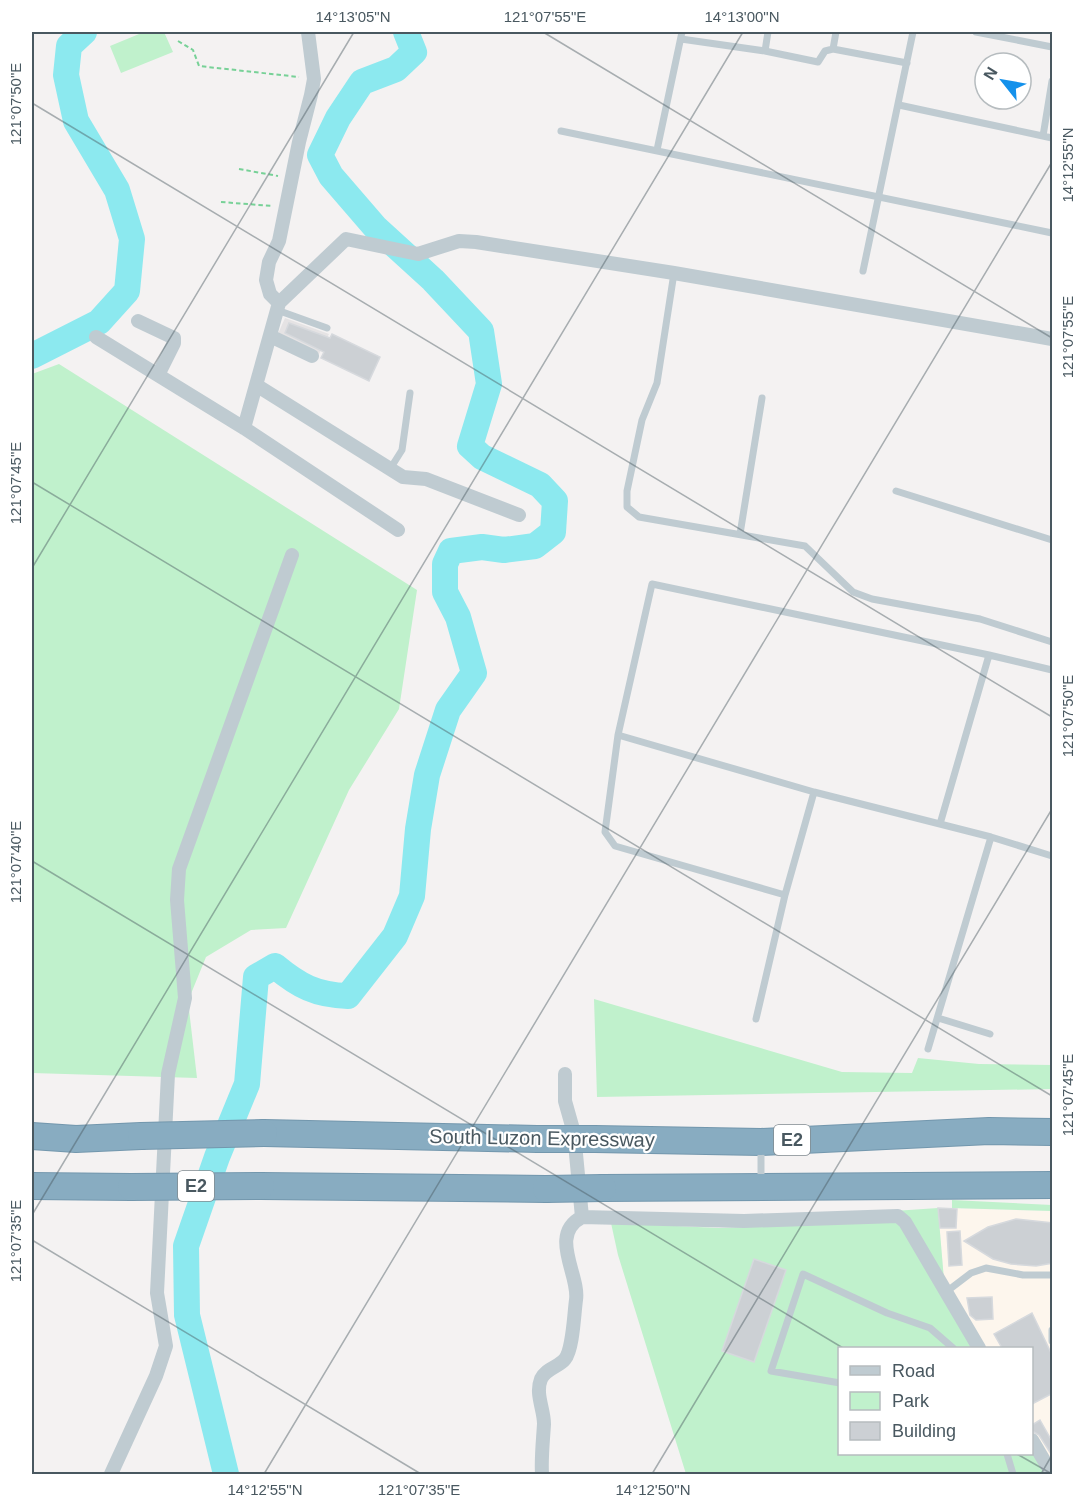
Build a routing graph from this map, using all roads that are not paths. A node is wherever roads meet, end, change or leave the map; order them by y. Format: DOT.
graph roads {
  1 [pos="308,32"];
  2 [pos="768,32"];
  3 [pos="836,32"];
  4 [pos="914,32"];
  5 [pos="976,32"];
  6 [pos="682,35"];
  7 [pos="1053,47"];
  8 [pos="832,49"];
  9 [pos="765,51"];
  10 [pos="907,63"];
  11 [pos="1053,81"];
  12 [pos="898,105"];
  13 [pos="561,131"];
  14 [pos="1043,136"];
  15 [pos="1053,138"];
  16 [pos="657,150"];
  17 [pos="880,196"];
  18 [pos="1053,233"];
  19 [pos="863,272"];
  20 [pos="674,273"];
  21 [pos="278,307"];
  22 [pos="138,321"];
  23 [pos="327,328"];
  24 [pos="270,336"];
  25 [pos="96,337"];
  26 [pos="1053,339"];
  27 [pos="312,356"];
  28 [pos="158,375"];
  29 [pos="256,385"];
  30 [pos="410,393"];
  31 [pos="762,399"];
  32 [pos="244,428"];
  33 [pos="390,469"];
  34 [pos="896,491"];
  35 [pos="519,515"];
  36 [pos="398,530"];
  37 [pos="740,534"];
  38 [pos="1053,540"];
  39 [pos="292,555"];
  40 [pos="1053,642"];
  41 [pos="989,655"];
  42 [pos="1053,670"];
  43 [pos="618,735"];
  44 [pos="814,792"];
  45 [pos="940,824"];
  46 [pos="991,837"];
  47 [pos="1053,856"];
  48 [pos="784,895"];
  49 [pos="938,1018"];
  50 [pos="756,1019"];
  51 [pos="990,1034"];
  52 [pos="928,1049"];
  53 [pos="566,1074"];
  54 [pos="1053,1124"];
  55 [pos="989,1131"];
  56 [pos="1053,1132"];
  57 [pos="32,1136"];
  58 [pos="762,1142"];
  59 [pos="1053,1185"];
  60 [pos="32,1186"];
  61 [pos="760,1186"];
  62 [pos="582,1217"];
  63 [pos="1053,1275"];
  64 [pos="946,1292"];
  65 [pos="1053,1330"];
  66 [pos="1053,1341"];
  67 [pos="952,1347"];
  68 [pos="978,1347"];
  69 [pos="838,1383"];
  70 [pos="1033,1442"];
  71 [pos="1007,1455"];
  72 [pos="111,1474"];
  73 [pos="542,1474"];
  74 [pos="1013,1474"];
  75 [pos="1052,1474"];
  1 -- 21 [label="street"];
  2 -- 9 [label="lane"];
  3 -- 8 [label="lane"];
  4 -- 10 [label="lane"];
  5 -- 7 [label="lane"];
  6 -- 9 [label="lane"];
  6 -- 16 [label="lane"];
  8 -- 9 [label="lane"];
  8 -- 10 [label="lane"];
  10 -- 12 [label="lane"];
  11 -- 14 [label="lane"];
  12 -- 14 [label="lane"];
  12 -- 17 [label="lane"];
  13 -- 16 [label="lane"];
  14 -- 15 [label="lane"];
  16 -- 17 [label="lane"];
  17 -- 18 [label="lane"];
  17 -- 19 [label="lane"];
  20 -- 21 [label="street"];
  20 -- 26 [label="street"];
  20 -- 37 [label="lane"];
  21 -- 23 [label="lane"];
  21 -- 24 [label="street"];
  22 -- 28 [label="street"];
  24 -- 27 [label="street"];
  24 -- 29 [label="street"];
  25 -- 28 [label="street"];
  28 -- 32 [label="street"];
  29 -- 32 [label="street"];
  29 -- 33 [label="street"];
  30 -- 33 [label="lane"];
  31 -- 37 [label="lane"];
  32 -- 36 [label="street"];
  33 -- 35 [label="street"];
  34 -- 38 [label="lane"];
  37 -- 40 [label="lane"];
  39 -- 72 [label="street"];
  41 -- 42 [label="lane"];
  41 -- 43 [label="lane"];
  41 -- 45 [label="lane"];
  43 -- 44 [label="lane"];
  43 -- 48 [label="lane"];
  44 -- 45 [label="lane"];
  44 -- 48 [label="lane"];
  45 -- 46 [label="lane"];
  46 -- 47 [label="lane"];
  46 -- 49 [label="lane"];
  48 -- 50 [label="lane"];
  49 -- 51 [label="lane"];
  49 -- 52 [label="lane"];
  53 -- 62 [label="street"];
  54 -- 55 [label="highway"];
  55 -- 56 [label="highway, South Luzon Expressway / E2"];
  55 -- 58 [label="highway, South Luzon Expressway / E2"];
  57 -- 58 [label="highway, South Luzon Expressway / E2, bridge"];
  58 -- 61 [label="lane"];
  59 -- 61 [label="highway, E2"];
  60 -- 61 [label="highway, E2, bridge"];
  62 -- 64 [label="street"];
  62 -- 73 [label="street"];
  63 -- 64 [label="lane"];
  64 -- 68 [label="street"];
  65 -- 66 [label="lane"];
  67 -- 69 [label="lane"];
  70 -- 75 [label="street"];
  71 -- 74 [label="lane"];
}
